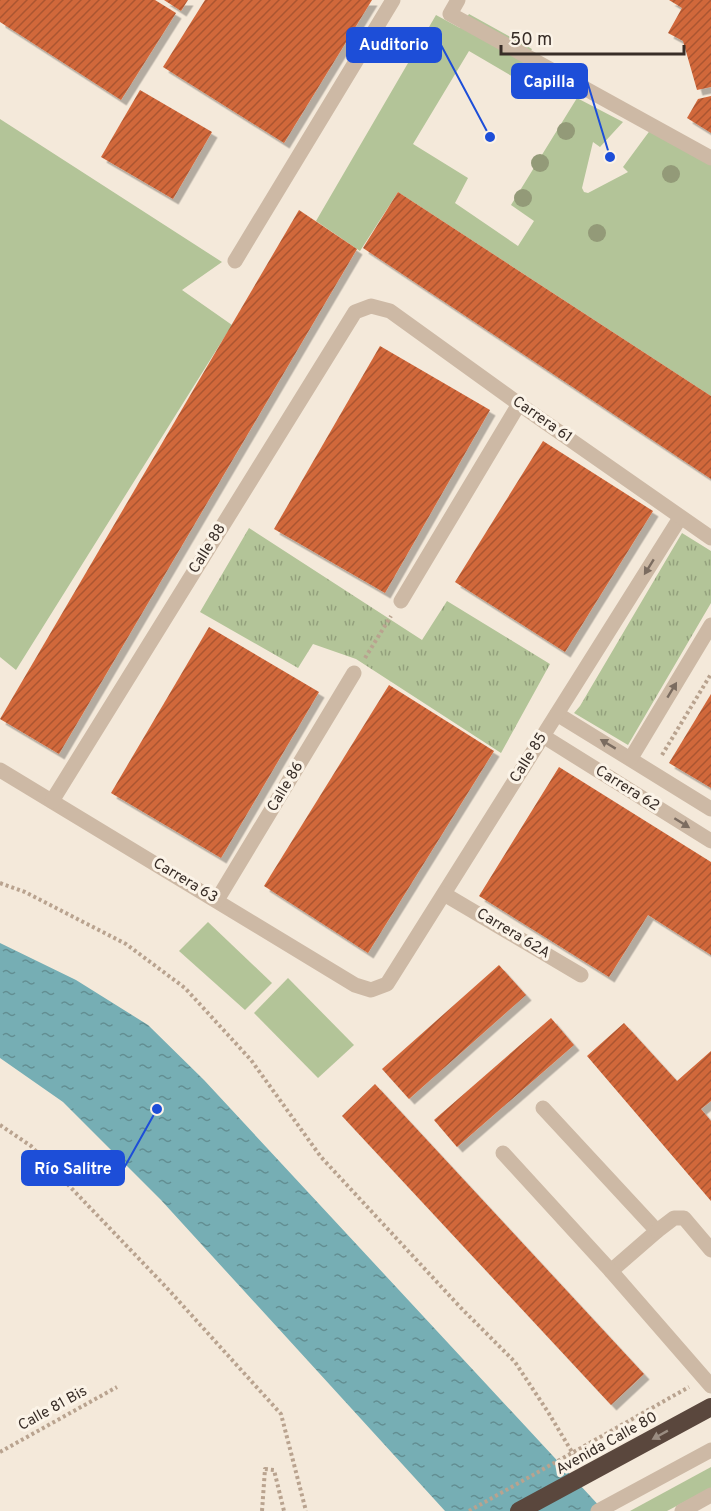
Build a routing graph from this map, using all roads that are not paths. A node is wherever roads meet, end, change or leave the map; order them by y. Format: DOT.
graph roads {
  1 [pos="393,0"];
  2 [pos="458,0"];
  3 [pos="711,158"];
  4 [pos="235,261"];
  5 [pos="371,306"];
  6 [pos="519,404"];
  7 [pos="680,518"];
  8 [pos="711,538"];
  9 [pos="401,601"];
  10 [pos="711,625"];
  11 [pos="354,674"];
  12 [pos="557,714"];
  13 [pos="543,736"];
  14 [pos="631,758"];
  15 [pos="0,770"];
  16 [pos="52,801"];
  17 [pos="711,809"];
  18 [pos="711,841"];
  19 [pos="444,894"];
  20 [pos="217,900"];
  21 [pos="581,975"];
  22 [pos="370,990"];
  23 [pos="543,1108"];
  24 [pos="502,1154"];
  25 [pos="657,1231"];
  26 [pos="711,1250"];
  27 [pos="611,1271"];
  28 [pos="708,1382"];
  29 [pos="711,1407"];
  30 [pos="711,1450"];
  31 [pos="711,1495"];
  32 [pos="519,1511"];
  33 [pos="598,1511"];
  34 [pos="682,1511"];
  1 -- 4 [label="street"];
  2 -- 3 [label="street"];
  5 -- 6 [label="street, Carrera 61"];
  5 -- 16 [label="street, Calle 88"];
  6 -- 7 [label="street, Carrera 61"];
  6 -- 9 [label="street"];
  7 -- 8 [label="street, Carrera 61"];
  7 -- 12 [label="street, Calle 85, one-way"];
  14 -- 10 [label="street, one-way"];
  11 -- 20 [label="street, Calle 86"];
  12 -- 13 [label="street, Calle 85"];
  14 -- 12 [label="street, Carrera 62, one-way"];
  13 -- 18 [label="street, Carrera 62, one-way"];
  13 -- 19 [label="street, Calle 85"];
  14 -- 17 [label="street, Carrera 62"];
  15 -- 16 [label="street, Carrera 63"];
  16 -- 20 [label="street, Carrera 63"];
  19 -- 21 [label="street, Carrera 62A"];
  19 -- 22 [label="street, Calle 85"];
  20 -- 22 [label="street, Carrera 63"];
  23 -- 25 [label="street"];
  24 -- 27 [label="street"];
  25 -- 26 [label="street"];
  25 -- 27 [label="street"];
  27 -- 28 [label="street"];
  29 -- 32 [label="highway, Avenida Calle 80, one-way"];
  30 -- 33 [label="street"];
  31 -- 34 [label="street"];
}
